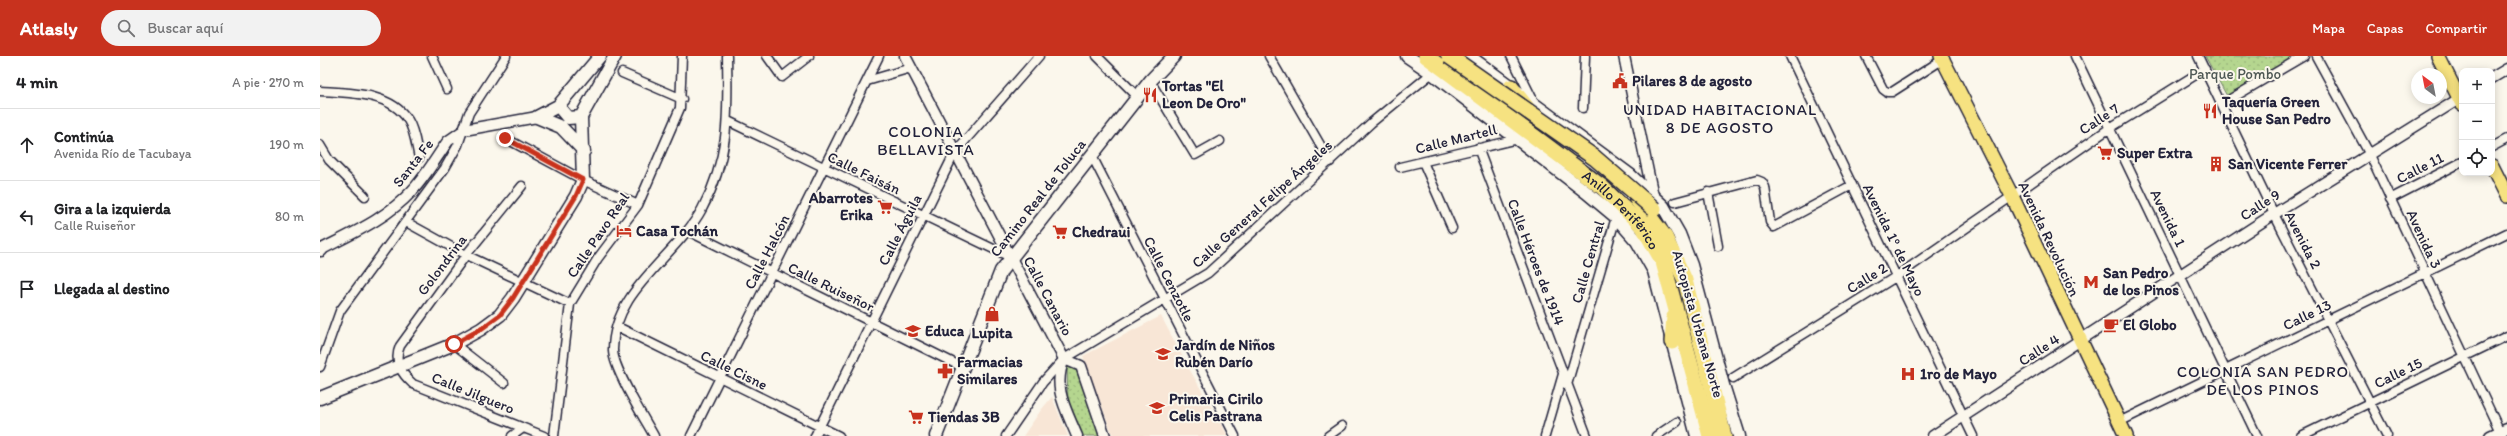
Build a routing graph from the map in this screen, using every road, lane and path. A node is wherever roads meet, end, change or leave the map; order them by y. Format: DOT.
graph roads {
  1 [pos="432,56"];
  2 [pos="506,56"];
  3 [pos="600,56"];
  4 [pos="615,56"];
  5 [pos="682,56"];
  6 [pos="727,56"];
  7 [pos="768,56"];
  8 [pos="808,56"];
  9 [pos="879,56"];
  10 [pos="905,56"];
  11 [pos="1039,56"];
  12 [pos="1097,56"];
  13 [pos="1162,56"];
  14 [pos="1174,56"];
  15 [pos="1269,56"];
  16 [pos="1407,56"];
  17 [pos="1426,56"];
  18 [pos="1438,56"];
  19 [pos="1449,56"];
  20 [pos="1456,56"];
  21 [pos="1469,56"];
  22 [pos="1511,56"];
  23 [pos="1585,56"];
  24 [pos="1624,56"];
  25 [pos="1790,56"];
  26 [pos="1866,56"];
  27 [pos="2075,56"];
  28 [pos="2198,56"];
  29 [pos="2304,56"];
  30 [pos="2316,56"];
  31 [pos="2438,56"];
  32 [pos="1944,57"];
  33 [pos="911,68"];
  34 [pos="2205,69"];
  35 [pos="2507,69"];
  36 [pos="622,73"];
  37 [pos="1432,73"];
  38 [pos="2495,76"];
  39 [pos="867,81"];
  40 [pos="1150,81"];
  41 [pos="1511,87"];
  42 [pos="447,89"];
  43 [pos="320,92"];
  44 [pos="1138,96"];
  45 [pos="2459,96"];
  46 [pos="682,99"];
  47 [pos="2459,101"];
  48 [pos="2222,104"];
  49 [pos="558,106"];
  50 [pos="1532,107"];
  51 [pos="1583,108"];
  52 [pos="537,117"];
  53 [pos="582,117"];
  54 [pos="728,121"];
  55 [pos="2110,128"];
  56 [pos="464,130"];
  57 [pos="505,138"];
  58 [pos="1518,139"];
  59 [pos="2507,139"];
  60 [pos="1220,141"];
  61 [pos="320,145"];
  62 [pos="2495,145"];
  63 [pos="1478,148"];
  64 [pos="584,151"];
  65 [pos="954,152"];
  66 [pos="2369,153"];
  67 [pos="1092,156"];
  68 [pos="419,158"];
  69 [pos="1330,162"];
  70 [pos="1423,162"];
  71 [pos="2459,164"];
  72 [pos="1400,167"];
  73 [pos="825,169"];
  74 [pos="2495,172"];
  75 [pos="583,180"];
  76 [pos="1852,185"];
  77 [pos="522,186"];
  78 [pos="1708,192"];
  79 [pos="365,196"];
  80 [pos="1653,196"];
  81 [pos="2012,196"];
  82 [pos="2507,196"];
  83 [pos="2390,199"];
  84 [pos="1675,202"];
  85 [pos="638,205"];
  86 [pos="2274,214"];
  87 [pos="923,217"];
  88 [pos="1616,217"];
  89 [pos="406,222"];
  90 [pos="1452,228"];
  91 [pos="688,231"];
  92 [pos="2507,233"];
  93 [pos="1718,246"];
  94 [pos="320,250"];
  95 [pos="466,255"];
  96 [pos="1010,258"];
  97 [pos="772,273"];
  98 [pos="2424,274"];
  99 [pos="2180,275"];
  100 [pos="1897,276"];
  101 [pos="522,283"];
  102 [pos="1163,299"];
  103 [pos="570,304"];
  104 [pos="1675,306"];
  105 [pos="2328,320"];
  106 [pos="870,322"];
  107 [pos="618,327"];
  108 [pos="2507,336"];
  109 [pos="2080,341"];
  110 [pos="1672,342"];
  111 [pos="454,344"];
  112 [pos="2464,356"];
  113 [pos="1064,359"];
  114 [pos="399,366"];
  115 [pos="320,367"];
  116 [pos="962,367"];
  117 [pos="2226,370"];
  118 [pos="1563,374"];
  119 [pos="1733,378"];
  120 [pos="720,379"];
  121 [pos="504,383"];
  122 [pos="1568,385"];
  123 [pos="2370,403"];
  124 [pos="320,404"];
  125 [pos="1963,417"];
  126 [pos="1677,422"];
  127 [pos="2119,422"];
  128 [pos="1342,426"];
  129 [pos="820,427"];
  130 [pos="2503,432"];
  131 [pos="519,433"];
  132 [pos="544,436"];
  133 [pos="554,436"];
  134 [pos="654,436"];
  135 [pos="691,436"];
  136 [pos="815,436"];
  137 [pos="839,436"];
  138 [pos="936,436"];
  139 [pos="1006,436"];
  140 [pos="1077,436"];
  141 [pos="1105,436"];
  142 [pos="1235,436"];
  143 [pos="1328,436"];
  144 [pos="1545,436"];
  145 [pos="1587,436"];
  146 [pos="1656,436"];
  147 [pos="1697,436"];
  148 [pos="1710,436"];
  149 [pos="1717,436"];
  150 [pos="1724,436"];
  151 [pos="1731,436"];
  152 [pos="1739,436"];
  153 [pos="1932,436"];
  154 [pos="1973,436"];
  155 [pos="2126,436"];
  156 [pos="2257,436"];
  157 [pos="2301,436"];
  158 [pos="2387,436"];
  159 [pos="2490,436"];
  1 -- 42 [label="street"];
  2 -- 56 [label="street"];
  3 -- 49 [label="main road"];
  4 -- 53 [label="main road"];
  5 -- 46 [label="street, Calle Pavo Real"];
  6 -- 54 [label="street"];
  7 -- 8 [label="street"];
  9 -- 39 [label="street, Calle Halcón"];
  10 -- 33 [label="street, Calle Canario"];
  11 -- 65 [label="street, Calle Águila"];
  12 -- 44 [label="street"];
  13 -- 40 [label="main road, Camino Real de Toluca"];
  14 -- 40 [label="main road, Camino Real de Toluca"];
  15 -- 69 [label="street"];
  16 -- 37 [label="main road"];
  17 -- 104 [label="highway, Anillo Periférico"];
  18 -- 149 [label="highway, Autopista Urbana Norte"];
  19 -- 151 [label="highway, Autopista Urbana Norte, bridge"];
  20 -- 50 [label="highway, Anillo Periférico"];
  21 -- 41 [label="main road"];
  22 -- 50 [label="street"];
  23 -- 51 [label="street"];
  24 -- 80 [label="street"];
  25 -- 76 [label="street, Avenida 1º de Mayo"];
  26 -- 32 [label="street"];
  27 -- 55 [label="street, Avenida 1"];
  28 -- 34 [label="street, Avenida 2"];
  29 -- 48 [label="street"];
  30 -- 66 [label="street, Avenida 3"];
  31 -- 45 [label="main road"];
  32 -- 81 [label="main road, Avenida Revolución"];
  33 -- 39 [label="street"];
  33 -- 65 [label="street, Calle Canario"];
  34 -- 48 [label="street, Avenida 2"];
  34 -- 55 [label="street, Calle 7"];
  35 -- 38 [label="street"];
  36 -- 46 [label="street"];
  37 -- 58 [label="main road"];
  37 -- 69 [label="street, Calle General Felipe Ángeles"];
  39 -- 73 [label="street, Calle Halcón"];
  40 -- 44 [label="main road, Camino Real de Toluca"];
  40 -- 60 [label="street"];
  41 -- 50 [label="highway"];
  43 -- 68 [label="street"];
  44 -- 67 [label="main road, Camino Real de Toluca"];
  46 -- 85 [label="street, Calle Pavo Real"];
  47 -- 66 [label="street, Calle 9"];
  48 -- 86 [label="street, Avenida 2"];
  49 -- 52 [label="main road"];
  49 -- 53 [label="main road"];
  50 -- 80 [label="main road"];
  50 -- 150 [label="highway, Anillo Periférico"];
  52 -- 56 [label="street, Santa Fe"];
  52 -- 64 [label="main road"];
  53 -- 64 [label="main road"];
  54 -- 73 [label="street, Calle Faisán"];
  54 -- 91 [label="street"];
  55 -- 81 [label="street, Calle 7"];
  55 -- 99 [label="street, Avenida 1"];
  56 -- 89 [label="street"];
  56 -- 94 [label="street, Santa Fe"];
  57 -- 75 [label="street"];
  58 -- 63 [label="street, Calle Martell"];
  58 -- 88 [label="main road"];
  59 -- 62 [label="street"];
  61 -- 79 [label="street"];
  63 -- 70 [label="street, Calle Martell"];
  63 -- 118 [label="street, Calle Héroes de 1914"];
  64 -- 75 [label="main road"];
  65 -- 87 [label="street, Calle Águila"];
  65 -- 96 [label="street, Calle Canario"];
  66 -- 83 [label="street, Avenida 3"];
  66 -- 86 [label="street, Calle 9"];
  67 -- 96 [label="main road, Camino Real de Toluca"];
  67 -- 102 [label="street, Calle Cenzotle"];
  69 -- 102 [label="street, Calle General Felipe Ángeles"];
  70 -- 72 [label="street, Calle Martell"];
  70 -- 90 [label="street"];
  71 -- 83 [label="street, Calle 11"];
  73 -- 87 [label="street, Calle Faisán"];
  73 -- 97 [label="street, Calle Halcón"];
  74 -- 82 [label="main road"];
  75 -- 85 [label="street"];
  75 -- 101 [label="main road"];
  76 -- 78 [label="street"];
  76 -- 100 [label="street, Avenida 1º de Mayo"];
  77 -- 95 [label="street, Golondrina"];
  78 -- 84 [label="street"];
  78 -- 93 [label="street"];
  80 -- 152 [label="main road"];
  81 -- 100 [label="street, Calle 2"];
  81 -- 109 [label="main road, Avenida Revolución"];
  83 -- 98 [label="street, Avenida 3"];
  85 -- 103 [label="street, Calle Pavo Real"];
  86 -- 99 [label="street, Calle 9"];
  86 -- 105 [label="street, Avenida 2"];
  87 -- 96 [label="street, Calle Faisán"];
  87 -- 106 [label="street, Calle Águila"];
  88 -- 110 [label="main road"];
  88 -- 122 [label="street, Calle Central"];
  89 -- 95 [label="street"];
  89 -- 115 [label="street"];
  91 -- 97 [label="street, Calle Ruiseñor"];
  91 -- 107 [label="street"];
  92 -- 98 [label="street, Calle 13"];
  95 -- 101 [label="street"];
  95 -- 114 [label="street, Golondrina"];
  96 -- 113 [label="street, Calle Canario"];
  96 -- 116 [label="main road, Camino Real de Toluca"];
  97 -- 106 [label="street, Calle Ruiseñor"];
  97 -- 120 [label="street, Calle Halcón"];
  98 -- 105 [label="street, Calle 13"];
  98 -- 112 [label="street, Avenida 3"];
  99 -- 109 [label="street, Calle 9"];
  99 -- 117 [label="street, Avenida 1"];
  100 -- 119 [label="street, Calle 2"];
  100 -- 125 [label="street, Avenida 1º de Mayo"];
  101 -- 103 [label="street"];
  101 -- 111 [label="main road"];
  102 -- 113 [label="street, Calle General Felipe Ángeles"];
  102 -- 142 [label="street, Calle Cenzotle"];
  103 -- 133 [label="street, Calle Pavo Real"];
  104 -- 110 [label="highway"];
  104 -- 148 [label="highway, Anillo Periférico"];
  105 -- 117 [label="street, Calle 13"];
  105 -- 123 [label="street, Avenida 2"];
  106 -- 116 [label="street, Calle Ruiseñor"];
  106 -- 129 [label="street, Calle Águila"];
  107 -- 120 [label="street, Calle Cisne"];
  107 -- 134 [label="street"];
  108 -- 112 [label="street, Calle 15"];
  109 -- 125 [label="street, Calle 4"];
  109 -- 127 [label="main road, Avenida Revolución"];
  110 -- 147 [label="main road"];
  111 -- 114 [label="main road"];
  111 -- 121 [label="street"];
  112 -- 123 [label="street, Calle 15"];
  112 -- 130 [label="street, Avenida 3"];
  113 -- 139 [label="street, Calle General Felipe Ángeles"];
  113 -- 140 [label="street, Calle Canario"];
  113 -- 141 [label="street, Calle Canario"];
  114 -- 124 [label="main road"];
  114 -- 131 [label="street, Calle Jilguero"];
  116 -- 138 [label="main road, Camino Real de Toluca"];
  117 -- 127 [label="street, Calle 13"];
  117 -- 156 [label="street, Avenida 1"];
  118 -- 122 [label="street, Calle Héroes de 1914"];
  118 -- 144 [label="street"];
  120 -- 129 [label="street, Calle Cisne"];
  120 -- 135 [label="street, Calle Halcón"];
  122 -- 145 [label="street, Calle Héroes de 1914"];
  123 -- 157 [label="street, Calle 15"];
  123 -- 158 [label="street, Avenida 2"];
  125 -- 153 [label="street, Calle 4"];
  125 -- 154 [label="street, Avenida 1º de Mayo"];
  126 -- 146 [label="street"];
  127 -- 155 [label="main road, Avenida Revolución"];
  128 -- 143 [label="street"];
  129 -- 136 [label="street, Calle Águila"];
  129 -- 137 [label="street, Calle Cisne"];
  130 -- 159 [label="street"];
  131 -- 132 [label="street, Calle Jilguero"];
}
